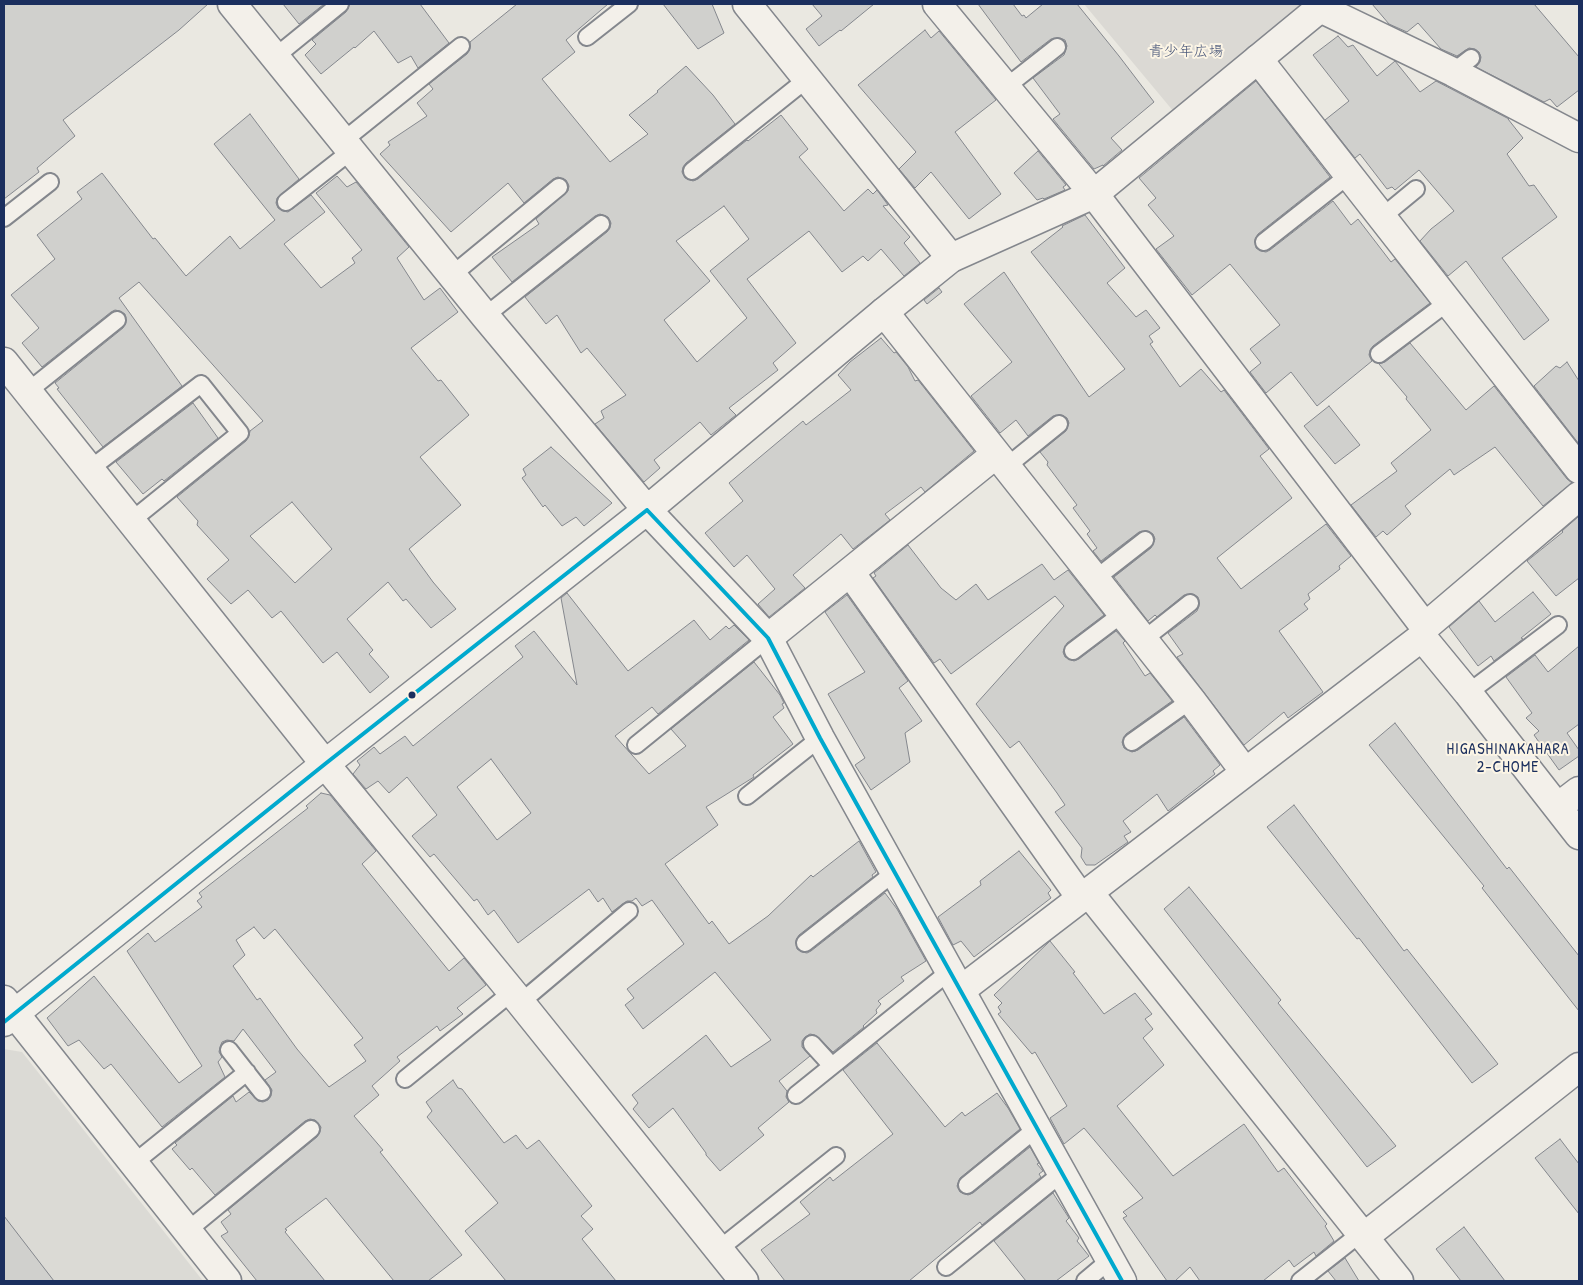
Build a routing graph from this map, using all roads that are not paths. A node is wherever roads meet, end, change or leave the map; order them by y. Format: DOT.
graph roads {
  1 [pos="232,4"];
  2 [pos="340,4"];
  3 [pos="629,4"];
  4 [pos="747,4"];
  5 [pos="937,4"];
  6 [pos="1320,5"];
  7 [pos="587,37"];
  8 [pos="461,46"];
  9 [pos="1056,47"];
  10 [pos="274,57"];
  11 [pos="1258,59"];
  12 [pos="807,79"];
  13 [pos="1006,87"];
  14 [pos="1579,138"];
  15 [pos="347,146"];
  16 [pos="692,171"];
  17 [pos="1349,176"];
  18 [pos="50,182"];
  19 [pos="560,187"];
  20 [pos="1416,190"];
  21 [pos="1094,194"];
  22 [pos="286,202"];
  23 [pos="4,218"];
  24 [pos="1382,218"];
  25 [pos="601,224"];
  26 [pos="1264,242"];
  27 [pos="951,258"];
  28 [pos="452,275"];
  29 [pos="1448,302"];
  30 [pos="884,312"];
  31 [pos="485,316"];
  32 [pos="117,320"];
  33 [pos="1380,354"];
  34 [pos="4,362"];
  35 [pos="27,392"];
  36 [pos="1059,424"];
  37 [pos="1001,461"];
  38 [pos="90,469"];
  39 [pos="1579,469"];
  40 [pos="1579,496"];
  41 [pos="647,510"];
  42 [pos="132,522"];
  43 [pos="1145,540"];
  44 [pos="850,572"];
  45 [pos="1095,579"];
  46 [pos="1190,603"];
  47 [pos="1122,614"];
  48 [pos="1558,626"];
  49 [pos="1423,632"];
  50 [pos="768,638"];
  51 [pos="1143,640"];
  52 [pos="1073,651"];
  53 [pos="1468,693"];
  54 [pos="1191,700"];
  55 [pos="820,738"];
  56 [pos="1132,742"];
  57 [pos="636,745"];
  58 [pos="325,764"];
  59 [pos="1245,772"];
  60 [pos="1579,791"];
  61 [pos="747,796"];
  62 [pos="1558,807"];
  63 [pos="1579,835"];
  64 [pos="895,872"];
  65 [pos="1085,895"];
  66 [pos="629,911"];
  67 [pos="805,943"];
  68 [pos="956,981"];
  69 [pos="516,997"];
  70 [pos="7,1012"];
  71 [pos="812,1044"];
  72 [pos="229,1050"];
  73 [pos="832,1066"];
  74 [pos="1579,1067"];
  75 [pos="247,1072"];
  76 [pos="405,1079"];
  77 [pos="262,1092"];
  78 [pos="796,1095"];
  79 [pos="1037,1128"];
  80 [pos="311,1129"];
  81 [pos="836,1156"];
  82 [pos="134,1163"];
  83 [pos="1062,1173"];
  84 [pos="966,1185"];
  85 [pos="187,1231"];
  86 [pos="1363,1235"];
  87 [pos="718,1250"];
  88 [pos="946,1267"];
  89 [pos="1116,1271"];
  90 [pos="227,1281"];
  91 [pos="744,1281"];
  92 [pos="1085,1281"];
  93 [pos="1300,1281"];
  94 [pos="1399,1281"];
  1 -- 10 [label="street"];
  2 -- 10 [label="lane"];
  3 -- 7 [label="lane"];
  4 -- 12 [label="street"];
  5 -- 13 [label="street"];
  6 -- 11 [label="street"];
  6 -- 14 [label="street"];
  8 -- 15 [label="lane"];
  9 -- 13 [label="lane"];
  10 -- 15 [label="street"];
  11 -- 17 [label="street"];
  11 -- 21 [label="street"];
  12 -- 16 [label="lane"];
  12 -- 27 [label="street"];
  13 -- 21 [label="street"];
  15 -- 22 [label="lane"];
  15 -- 28 [label="street"];
  17 -- 24 [label="street"];
  17 -- 26 [label="lane"];
  18 -- 23 [label="lane"];
  19 -- 28 [label="lane"];
  20 -- 24 [label="lane"];
  21 -- 27 [label="street"];
  21 -- 49 [label="street"];
  24 -- 29 [label="street"];
  25 -- 31 [label="lane"];
  27 -- 30 [label="street"];
  28 -- 31 [label="street"];
  29 -- 33 [label="lane"];
  29 -- 39 [label="street"];
  30 -- 37 [label="street"];
  30 -- 41 [label="street"];
  31 -- 41 [label="street"];
  32 -- 35 [label="lane"];
  34 -- 35 [label="street"];
  35 -- 38 [label="street"];
  36 -- 37 [label="lane"];
  37 -- 44 [label="street"];
  37 -- 45 [label="street"];
  38 -- 42 [label="street"];
  38 -- 42 [label="lane"];
  40 -- 49 [label="street"];
  41 -- 50 [label="street"];
  41 -- 58 [label="street"];
  42 -- 58 [label="street"];
  43 -- 45 [label="lane"];
  44 -- 50 [label="street"];
  44 -- 65 [label="street"];
  45 -- 47 [label="street"];
  46 -- 51 [label="lane"];
  47 -- 51 [label="street"];
  47 -- 52 [label="lane"];
  48 -- 53 [label="lane"];
  49 -- 53 [label="street"];
  49 -- 59 [label="street"];
  50 -- 55 [label="street"];
  50 -- 57 [label="lane"];
  51 -- 54 [label="street"];
  53 -- 62 [label="street"];
  54 -- 56 [label="lane"];
  54 -- 59 [label="street"];
  55 -- 61 [label="lane"];
  55 -- 64 [label="street"];
  58 -- 69 [label="street"];
  58 -- 70 [label="street"];
  59 -- 65 [label="street"];
  60 -- 62 [label="street"];
  62 -- 63 [label="street"];
  64 -- 67 [label="lane"];
  64 -- 68 [label="street"];
  65 -- 68 [label="street"];
  65 -- 86 [label="street"];
  66 -- 69 [label="lane"];
  68 -- 73 [label="lane"];
  68 -- 79 [label="street"];
  69 -- 76 [label="lane"];
  69 -- 87 [label="street"];
  70 -- 82 [label="street"];
  71 -- 73 [label="lane"];
  72 -- 75 [label="lane"];
  73 -- 78 [label="lane"];
  74 -- 86 [label="street"];
  75 -- 77 [label="lane"];
  75 -- 82 [label="lane"];
  79 -- 83 [label="street"];
  79 -- 84 [label="lane"];
  80 -- 85 [label="lane"];
  81 -- 87 [label="lane"];
  82 -- 85 [label="street"];
  83 -- 88 [label="lane"];
  83 -- 89 [label="street"];
  85 -- 90 [label="street"];
  86 -- 93 [label="lane"];
  86 -- 94 [label="street"];
  87 -- 91 [label="street"];
  89 -- 92 [label="lane"];
}
